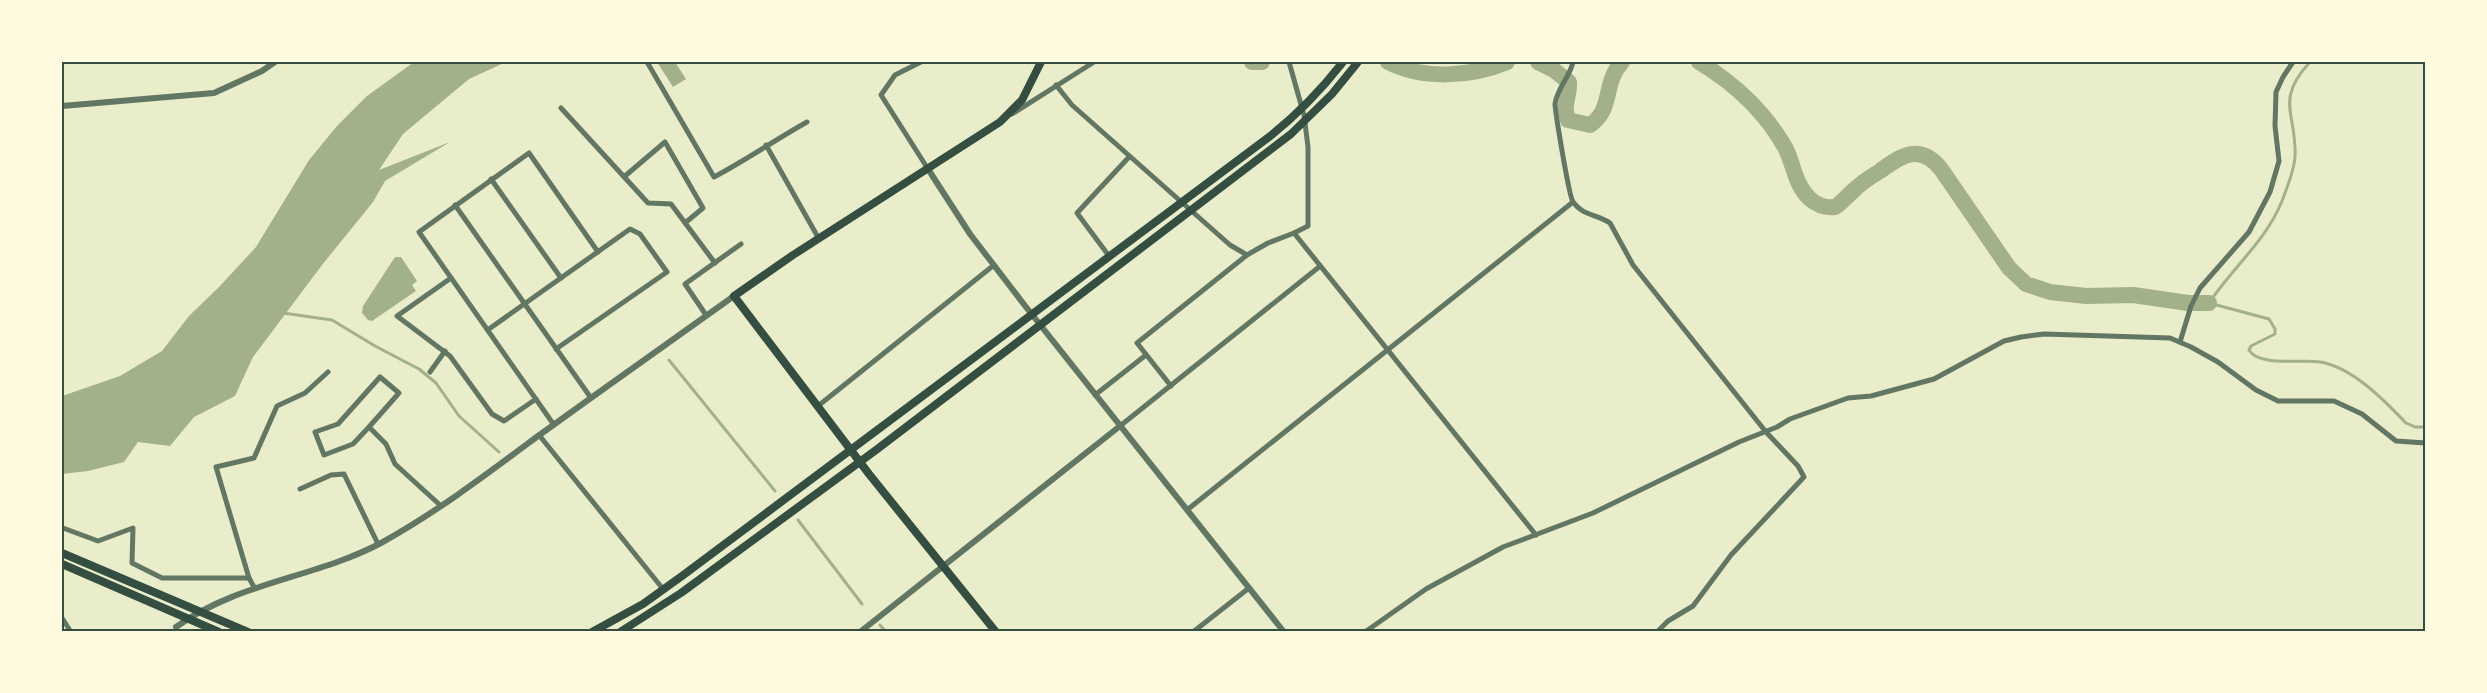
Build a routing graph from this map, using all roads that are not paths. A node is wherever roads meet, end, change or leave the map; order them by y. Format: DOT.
graph roads {
  1 [pos="275,62"];
  2 [pos="647,62"];
  3 [pos="921,62"];
  4 [pos="1041,62"];
  5 [pos="1094,62"];
  6 [pos="1289,62"];
  7 [pos="1343,62"];
  8 [pos="1573,62"];
  9 [pos="2293,62"];
  10 [pos="1357,64"];
  11 [pos="1056,85"];
  12 [pos="62,106"];
  13 [pos="561,108"];
  14 [pos="1302,109"];
  15 [pos="1010,114"];
  16 [pos="807,122"];
  17 [pos="1305,123"];
  18 [pos="766,145"];
  19 [pos="1129,157"];
  20 [pos="928,169"];
  21 [pos="625,176"];
  22 [pos="491,179"];
  23 [pos="1182,201"];
  24 [pos="1573,201"];
  25 [pos="455,205"];
  26 [pos="1191,210"];
  27 [pos="685,223"];
  28 [pos="1294,233"];
  29 [pos="819,239"];
  30 [pos="741,244"];
  31 [pos="598,252"];
  32 [pos="1247,255"];
  33 [pos="1109,256"];
  34 [pos="715,263"];
  35 [pos="994,265"];
  36 [pos="1319,267"];
  37 [pos="451,278"];
  38 [pos="561,278"];
  39 [pos="734,296"];
  40 [pos="525,304"];
  41 [pos="1031,314"];
  42 [pos="706,315"];
  43 [pos="1039,324"];
  44 [pos="489,329"];
  45 [pos="2180,342"];
  46 [pos="555,349"];
  47 [pos="1387,350"];
  48 [pos="445,351"];
  49 [pos="1146,354"];
  50 [pos="328,372"];
  51 [pos="430,372"];
  52 [pos="1171,386"];
  53 [pos="1095,395"];
  54 [pos="591,398"];
  55 [pos="536,399"];
  56 [pos="818,406"];
  57 [pos="554,425"];
  58 [pos="1120,426"];
  59 [pos="369,427"];
  60 [pos="1766,432"];
  61 [pos="539,435"];
  62 [pos="2426,443"];
  63 [pos="851,450"];
  64 [pos="860,462"];
  65 [pos="300,489"];
  66 [pos="441,506"];
  67 [pos="1187,510"];
  68 [pos="63,528"];
  69 [pos="1536,535"];
  70 [pos="378,544"];
  71 [pos="62,553"];
  72 [pos="62,564"];
  73 [pos="943,567"];
  74 [pos="249,578"];
  75 [pos="254,587"];
  76 [pos="1249,588"];
  77 [pos="663,590"];
  78 [pos="200,611"];
  79 [pos="189,617"];
  80 [pos="62,618"];
  81 [pos="176,627"];
  82 [pos="71,632"];
  83 [pos="170,632"];
  84 [pos="219,632"];
  85 [pos="248,632"];
  86 [pos="592,632"];
  87 [pos="620,632"];
  88 [pos="860,632"];
  89 [pos="996,632"];
  90 [pos="1193,632"];
  91 [pos="1284,632"];
  92 [pos="1365,632"];
  93 [pos="1657,632"];
  1 -- 12 [label="street"];
  2 -- 18 [label="street"];
  3 -- 20 [label="street"];
  4 -- 15 [label="main road"];
  5 -- 11 [label="street"];
  6 -- 14 [label="street"];
  7 -- 14 [label="highway"];
  8 -- 24 [label="street"];
  9 -- 45 [label="street"];
  10 -- 17 [label="highway"];
  11 -- 15 [label="street"];
  11 -- 19 [label="street"];
  13 -- 21 [label="street"];
  14 -- 17 [label="street"];
  14 -- 23 [label="highway"];
  15 -- 20 [label="main road"];
  16 -- 18 [label="street"];
  17 -- 26 [label="highway"];
  17 -- 28 [label="street"];
  18 -- 29 [label="street"];
  19 -- 23 [label="street"];
  19 -- 33 [label="street"];
  20 -- 29 [label="main road"];
  20 -- 35 [label="street"];
  21 -- 27 [label="street"];
  21 -- 27 [label="street"];
  22 -- 25 [label="street"];
  22 -- 31 [label="street"];
  22 -- 38 [label="street"];
  23 -- 26 [label="street"];
  23 -- 33 [label="highway"];
  24 -- 47 [label="street"];
  24 -- 60 [label="street"];
  25 -- 37 [label="street"];
  25 -- 40 [label="street"];
  26 -- 32 [label="street"];
  26 -- 43 [label="highway"];
  27 -- 34 [label="street"];
  28 -- 32 [label="street"];
  28 -- 36 [label="street"];
  29 -- 39 [label="main road"];
  30 -- 34 [label="street"];
  31 -- 38 [label="street"];
  31 -- 46 [label="street"];
  32 -- 49 [label="street"];
  33 -- 41 [label="highway"];
  34 -- 42 [label="street"];
  35 -- 41 [label="street"];
  35 -- 56 [label="street"];
  36 -- 47 [label="street"];
  36 -- 52 [label="street"];
  37 -- 44 [label="street"];
  37 -- 48 [label="street"];
  38 -- 40 [label="street"];
  39 -- 42 [label="street"];
  39 -- 56 [label="main road"];
  40 -- 44 [label="street"];
  40 -- 46 [label="street"];
  41 -- 43 [label="street"];
  41 -- 63 [label="highway"];
  42 -- 54 [label="street"];
  43 -- 53 [label="street"];
  43 -- 64 [label="highway"];
  44 -- 55 [label="street"];
  45 -- 60 [label="street"];
  45 -- 62 [label="street"];
  46 -- 54 [label="street"];
  47 -- 67 [label="street"];
  47 -- 69 [label="street"];
  48 -- 51 [label="street"];
  48 -- 55 [label="street"];
  49 -- 52 [label="street"];
  49 -- 53 [label="street"];
  50 -- 74 [label="street"];
  52 -- 58 [label="street"];
  53 -- 58 [label="street"];
  54 -- 57 [label="street"];
  55 -- 57 [label="street"];
  56 -- 63 [label="main road"];
  57 -- 61 [label="street"];
  58 -- 67 [label="street"];
  58 -- 73 [label="street"];
  59 -- 59 [label="street"];
  59 -- 66 [label="street"];
  60 -- 69 [label="street"];
  60 -- 93 [label="street"];
  61 -- 66 [label="street"];
  61 -- 77 [label="street"];
  63 -- 64 [label="main road"];
  63 -- 77 [label="highway"];
  64 -- 73 [label="main road"];
  64 -- 87 [label="highway"];
  65 -- 70 [label="street"];
  66 -- 70 [label="street"];
  67 -- 76 [label="street"];
  68 -- 74 [label="street"];
  69 -- 92 [label="street"];
  70 -- 75 [label="street"];
  71 -- 78 [label="highway"];
  72 -- 79 [label="highway"];
  73 -- 88 [label="street"];
  73 -- 89 [label="main road"];
  74 -- 75 [label="street"];
  75 -- 78 [label="street"];
  76 -- 90 [label="street"];
  76 -- 91 [label="street"];
  77 -- 86 [label="highway"];
  78 -- 79 [label="street"];
  78 -- 85 [label="highway"];
  79 -- 81 [label="street"];
  79 -- 84 [label="highway"];
  80 -- 82 [label="street"];
  81 -- 83 [label="street"];
}
